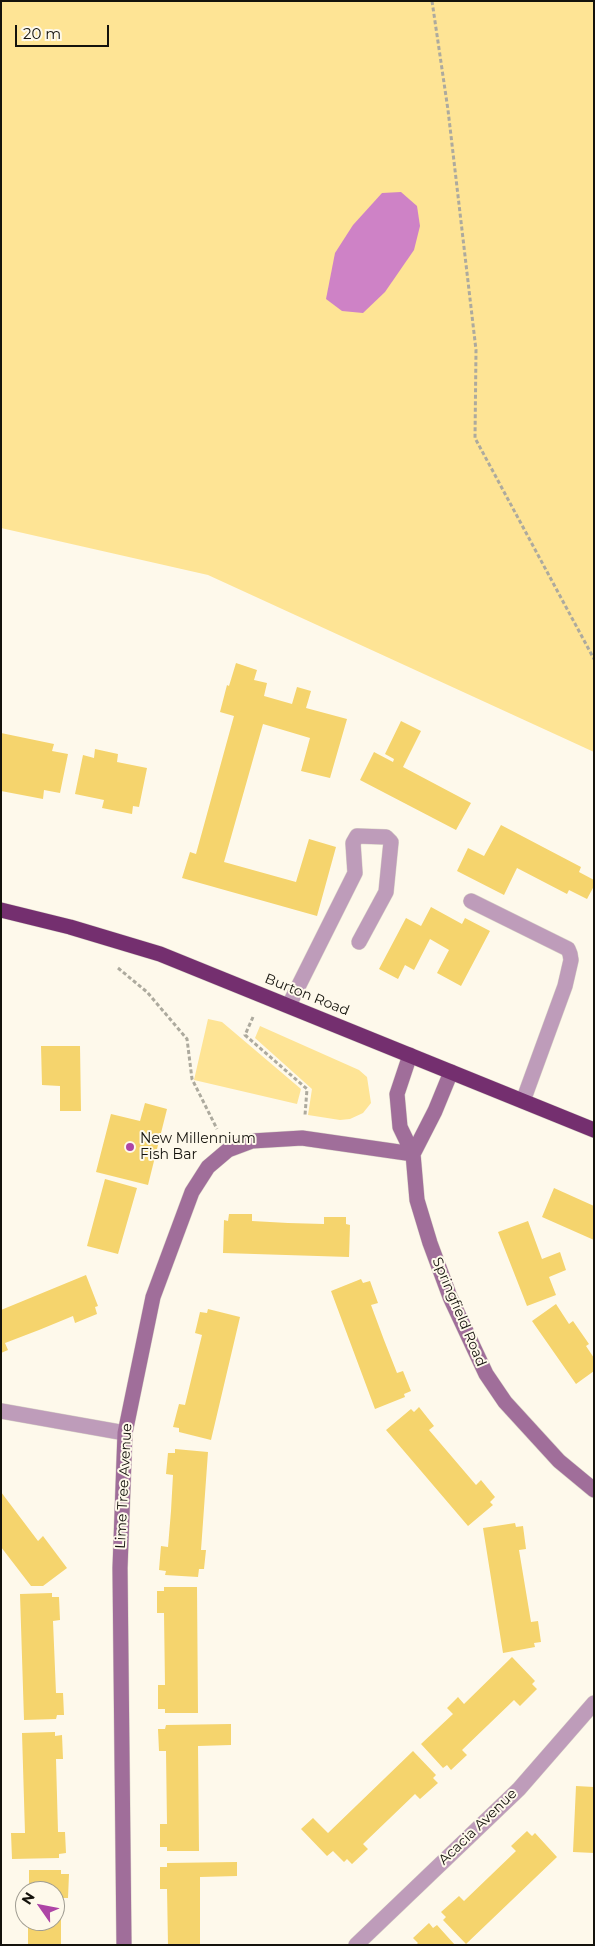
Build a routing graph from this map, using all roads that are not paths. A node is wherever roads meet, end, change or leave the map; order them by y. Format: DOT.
graph roads {
  1 [pos="471,901"];
  2 [pos="1,910"];
  3 [pos="359,942"];
  4 [pos="289,1005"];
  5 [pos="410,1055"];
  6 [pos="451,1072"];
  7 [pos="523,1101"];
  8 [pos="594,1130"];
  9 [pos="413,1154"];
  10 [pos="1,1411"];
  11 [pos="125,1433"];
  12 [pos="594,1490"];
  13 [pos="594,1703"];
  14 [pos="124,1945"];
  15 [pos="356,1945"];
  1 -- 7 [label="street"];
  2 -- 4 [label="highway, Burton Road"];
  3 -- 4 [label="street"];
  4 -- 5 [label="highway, Burton Road"];
  5 -- 6 [label="highway, Burton Road"];
  5 -- 9 [label="street"];
  6 -- 7 [label="highway, Burton Road"];
  6 -- 9 [label="street"];
  7 -- 8 [label="highway, Burton Road"];
  9 -- 11 [label="street, Lime Tree Avenue"];
  9 -- 12 [label="street, Springfield Road"];
  10 -- 11 [label="street"];
  11 -- 14 [label="street, Lime Tree Avenue"];
  13 -- 15 [label="street, Acacia Avenue"];
}
